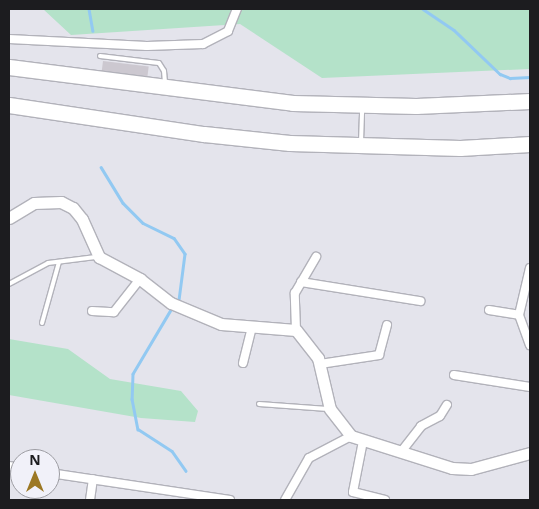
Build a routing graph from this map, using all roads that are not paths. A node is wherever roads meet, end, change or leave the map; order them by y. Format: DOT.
graph roads {
  1 [pos="238,9"];
  2 [pos="9,39"];
  3 [pos="100,56"];
  4 [pos="9,67"];
  5 [pos="165,88"];
  6 [pos="530,101"];
  7 [pos="9,105"];
  8 [pos="362,106"];
  9 [pos="530,144"];
  10 [pos="361,146"];
  11 [pos="9,218"];
  12 [pos="99,257"];
  13 [pos="316,257"];
  14 [pos="59,262"];
  15 [pos="530,268"];
  16 [pos="140,279"];
  17 [pos="301,282"];
  18 [pos="9,284"];
  19 [pos="528,287"];
  20 [pos="420,301"];
  21 [pos="489,310"];
  22 [pos="92,311"];
  23 [pos="519,315"];
  24 [pos="42,322"];
  25 [pos="387,325"];
  26 [pos="252,327"];
  27 [pos="296,330"];
  28 [pos="530,345"];
  29 [pos="243,363"];
  30 [pos="320,364"];
  31 [pos="454,375"];
  32 [pos="530,387"];
  33 [pos="259,404"];
  34 [pos="448,405"];
  35 [pos="330,409"];
  36 [pos="351,436"];
  37 [pos="363,441"];
  38 [pos="401,452"];
  39 [pos="530,453"];
  40 [pos="60,474"];
  41 [pos="93,479"];
  42 [pos="90,500"];
  43 [pos="226,500"];
  44 [pos="230,500"];
  45 [pos="285,500"];
  46 [pos="385,500"];
  1 -- 2 [label="street"];
  3 -- 5 [label="lane"];
  4 -- 5 [label="highway"];
  5 -- 8 [label="highway"];
  6 -- 8 [label="highway"];
  7 -- 10 [label="highway"];
  8 -- 10 [label="lane"];
  9 -- 10 [label="highway"];
  11 -- 12 [label="street"];
  12 -- 14 [label="lane"];
  12 -- 16 [label="street"];
  13 -- 17 [label="street"];
  14 -- 18 [label="lane"];
  14 -- 24 [label="lane"];
  15 -- 19 [label="street"];
  16 -- 22 [label="street"];
  16 -- 26 [label="street"];
  17 -- 20 [label="street"];
  17 -- 27 [label="street"];
  19 -- 23 [label="street"];
  21 -- 23 [label="street"];
  23 -- 28 [label="street"];
  25 -- 30 [label="street"];
  26 -- 27 [label="street"];
  26 -- 29 [label="street"];
  27 -- 30 [label="street"];
  30 -- 35 [label="street"];
  31 -- 32 [label="street"];
  33 -- 35 [label="lane"];
  34 -- 38 [label="street"];
  35 -- 36 [label="street"];
  36 -- 37 [label="street"];
  36 -- 45 [label="street"];
  37 -- 38 [label="street"];
  37 -- 46 [label="street"];
  38 -- 39 [label="street"];
  40 -- 41 [label="street"];
  41 -- 42 [label="street"];
  41 -- 43 [label="street"];
  43 -- 44 [label="street"];
}
